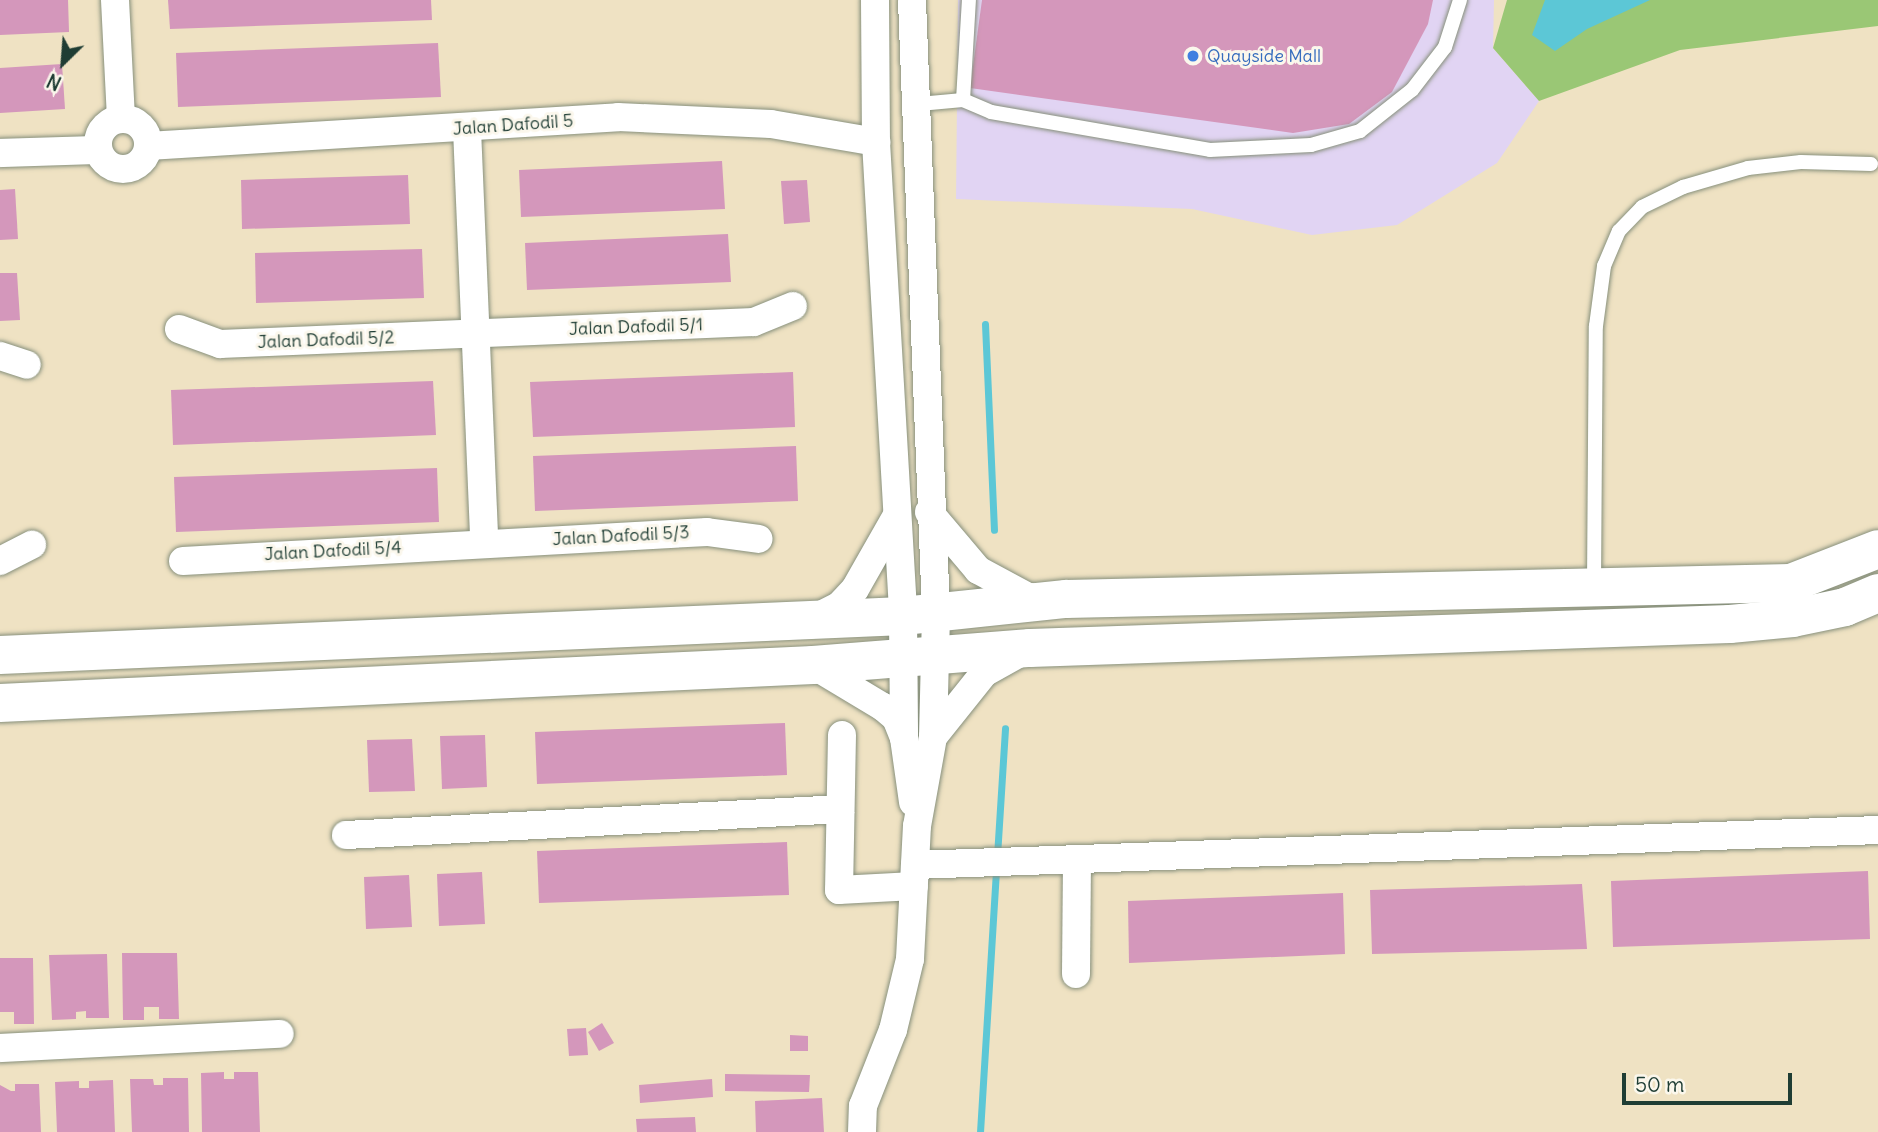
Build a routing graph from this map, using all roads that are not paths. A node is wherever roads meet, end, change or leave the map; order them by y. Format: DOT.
graph roads {
  1 [pos="115,0"];
  2 [pos="875,0"];
  3 [pos="912,0"];
  4 [pos="969,0"];
  5 [pos="1460,0"];
  6 [pos="963,100"];
  7 [pos="919,104"];
  8 [pos="121,119"];
  9 [pos="467,129"];
  10 [pos="876,142"];
  11 [pos="148,146"];
  12 [pos="98,150"];
  13 [pos="0,153"];
  14 [pos="1871,164"];
  15 [pos="793,306"];
  16 [pos="179,328"];
  17 [pos="476,334"];
  18 [pos="0,356"];
  19 [pos="27,365"];
  20 [pos="929,512"];
  21 [pos="897,515"];
  22 [pos="759,539"];
  23 [pos="484,542"];
  24 [pos="32,545"];
  25 [pos="1878,548"];
  26 [pos="0,561"];
  27 [pos="183,562"];
  28 [pos="1594,590"];
  29 [pos="1878,593"];
  30 [pos="1066,599"];
  31 [pos="919,614"];
  32 [pos="817,617"];
  33 [pos="1030,648"];
  34 [pos="0,655"];
  35 [pos="919,655"];
  36 [pos="813,665"];
  37 [pos="0,703"];
  38 [pos="842,735"];
  39 [pos="933,737"];
  40 [pos="904,738"];
  41 [pos="840,809"];
  42 [pos="917,826"];
  43 [pos="1878,830"];
  44 [pos="346,835"];
  45 [pos="1077,860"];
  46 [pos="914,875"];
  47 [pos="1076,974"];
  48 [pos="280,1034"];
  49 [pos="0,1048"];
  50 [pos="862,1132"];
  1 -- 8 [label="street"];
  2 -- 10 [label="street"];
  3 -- 7 [label="street"];
  4 -- 6 [label="lane"];
  5 -- 6 [label="lane"];
  6 -- 7 [label="lane"];
  7 -- 20 [label="street"];
  8 -- 11 [label="street"];
  8 -- 12 [label="street"];
  9 -- 10 [label="street, Jalan Dafodil 5"];
  9 -- 11 [label="street, Jalan Dafodil 5"];
  9 -- 17 [label="street"];
  10 -- 21 [label="street"];
  11 -- 12 [label="street"];
  12 -- 13 [label="street"];
  14 -- 28 [label="lane"];
  15 -- 17 [label="street, Jalan Dafodil 5/1"];
  16 -- 17 [label="street, Jalan Dafodil 5/2"];
  17 -- 23 [label="street"];
  18 -- 19 [label="street"];
  20 -- 30 [label="street"];
  20 -- 31 [label="street"];
  21 -- 31 [label="street"];
  21 -- 32 [label="street"];
  22 -- 23 [label="street, Jalan Dafodil 5/3"];
  23 -- 27 [label="street, Jalan Dafodil 5/4"];
  24 -- 26 [label="street"];
  25 -- 28 [label="street"];
  28 -- 30 [label="street"];
  29 -- 33 [label="street"];
  30 -- 31 [label="street"];
  31 -- 32 [label="street"];
  31 -- 35 [label="street"];
  32 -- 34 [label="street"];
  33 -- 35 [label="street"];
  33 -- 39 [label="street"];
  35 -- 36 [label="street"];
  35 -- 39 [label="street"];
  35 -- 40 [label="street"];
  36 -- 37 [label="street"];
  36 -- 40 [label="street"];
  38 -- 41 [label="street"];
  39 -- 42 [label="street"];
  40 -- 42 [label="street"];
  41 -- 44 [label="street"];
  41 -- 46 [label="street"];
  42 -- 46 [label="street"];
  43 -- 45 [label="street"];
  45 -- 46 [label="street"];
  45 -- 47 [label="street"];
  46 -- 50 [label="street"];
  48 -- 49 [label="street"];
}
